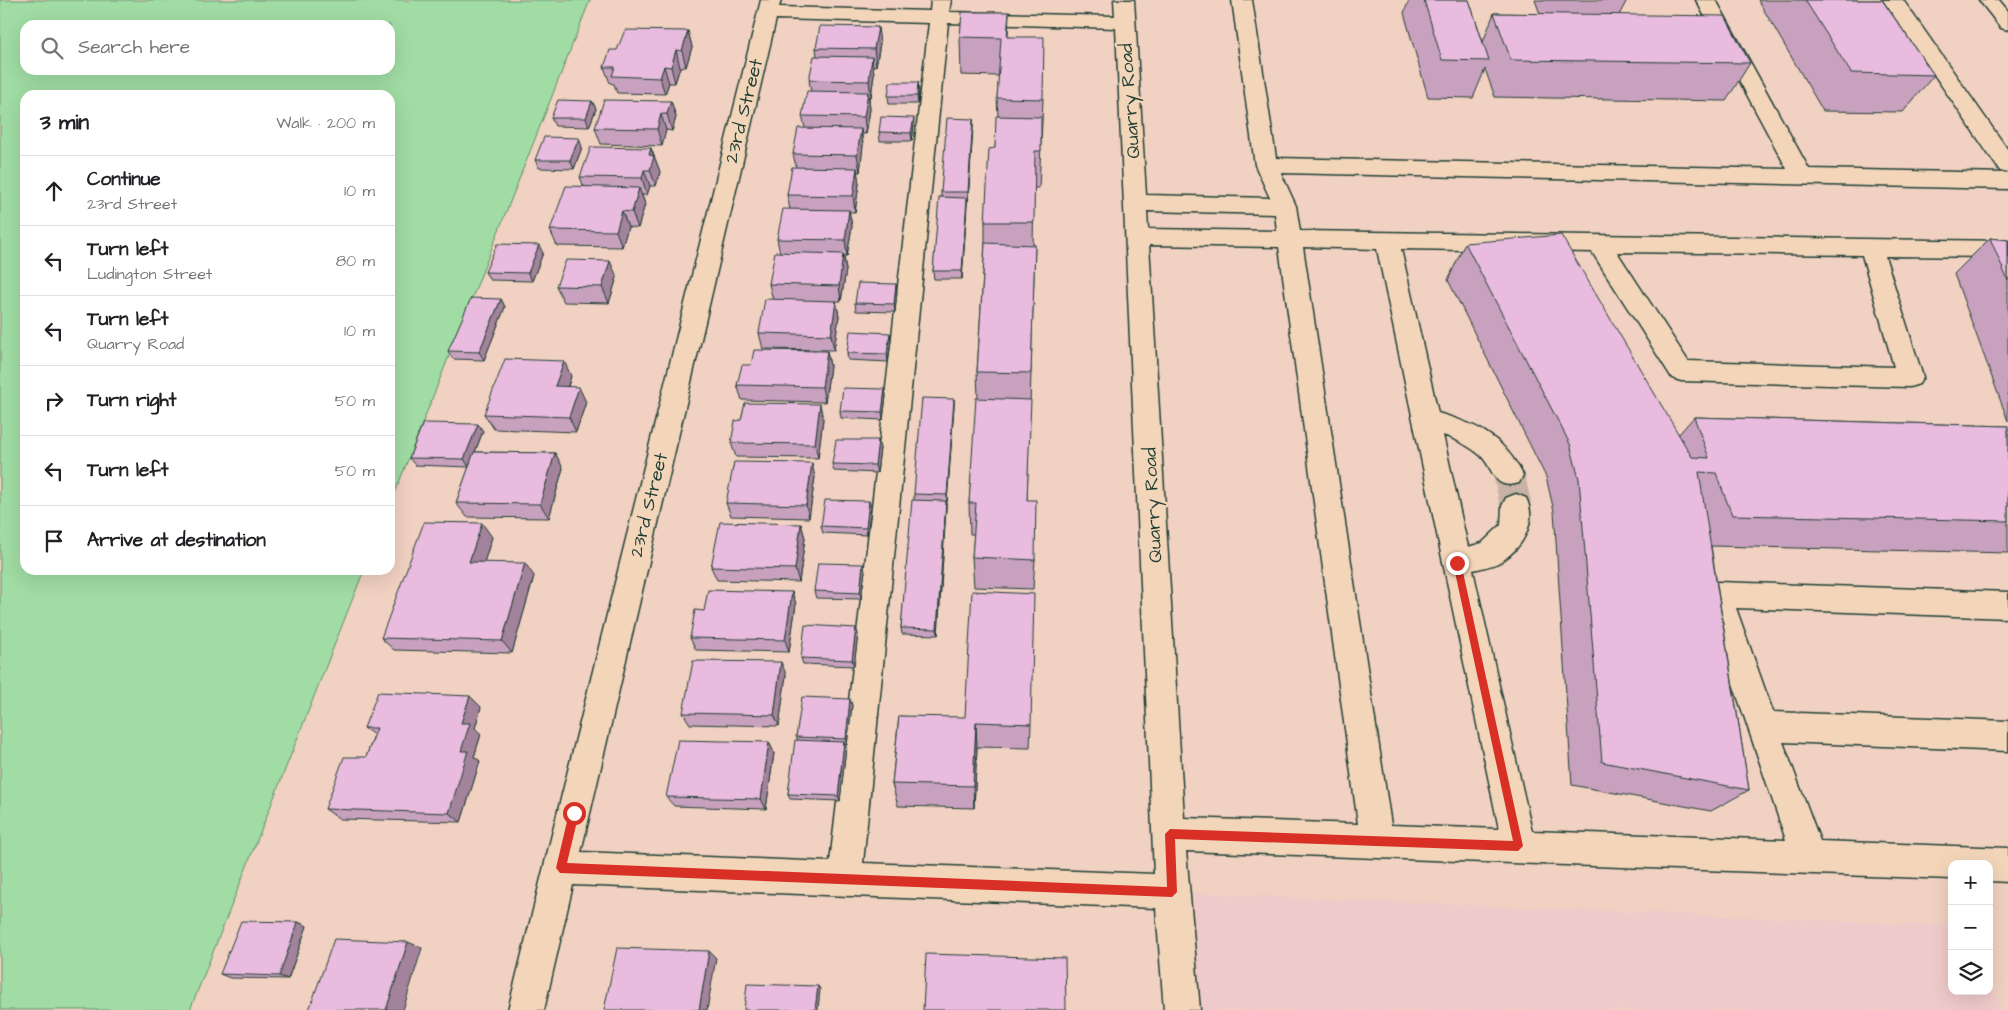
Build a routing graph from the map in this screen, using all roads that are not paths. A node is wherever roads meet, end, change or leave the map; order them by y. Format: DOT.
graph roads {
  1 [pos="1242,0"];
  2 [pos="1706,0"];
  3 [pos="1893,0"];
  4 [pos="1989,0"];
  5 [pos="769,7"];
  6 [pos="940,8"];
  7 [pos="1125,11"];
  8 [pos="2008,24"];
  9 [pos="1266,165"];
  10 [pos="2008,166"];
  11 [pos="1802,176"];
  12 [pos="2008,181"];
  13 [pos="1137,203"];
  14 [pos="1285,206"];
  15 [pos="1139,237"];
  16 [pos="1290,239"];
  17 [pos="1387,240"];
  18 [pos="1599,243"];
  19 [pos="1870,247"];
  20 [pos="2008,249"];
  21 [pos="1426,420"];
  22 [pos="1509,475"];
  23 [pos="1516,506"];
  24 [pos="1457,563"];
  25 [pos="2008,605"];
  26 [pos="1762,726"];
  27 [pos="2008,736"];
  28 [pos="1170,834"];
  29 [pos="1377,842"];
  30 [pos="1518,846"];
  31 [pos="1809,857"];
  32 [pos="1948,863"];
  33 [pos="1993,864"];
  34 [pos="2008,865"];
  35 [pos="560,868"];
  36 [pos="845,879"];
  37 [pos="1172,892"];
  38 [pos="526,1010"];
  39 [pos="1182,1010"];
  1 -- 9 [label="street"];
  2 -- 11 [label="street"];
  3 -- 10 [label="street"];
  4 -- 8 [label="street"];
  5 -- 6 [label="street"];
  5 -- 35 [label="street, 23rd Street"];
  6 -- 7 [label="street"];
  6 -- 36 [label="street"];
  7 -- 13 [label="street, Quarry Road"];
  9 -- 11 [label="street"];
  9 -- 14 [label="street"];
  11 -- 12 [label="street"];
  13 -- 14 [label="street"];
  13 -- 15 [label="street, Quarry Road"];
  14 -- 16 [label="street"];
  15 -- 16 [label="street"];
  15 -- 28 [label="street, Quarry Road"];
  16 -- 17 [label="street"];
  16 -- 29 [label="street"];
  17 -- 18 [label="street"];
  17 -- 21 [label="street"];
  18 -- 19 [label="street"];
  18 -- 19 [label="street"];
  19 -- 20 [label="street"];
  21 -- 22 [label="street"];
  21 -- 24 [label="street"];
  23 -- 24 [label="street"];
  24 -- 30 [label="street"];
  25 -- 26 [label="street"];
  26 -- 27 [label="street"];
  26 -- 31 [label="street"];
  28 -- 29 [label="street"];
  28 -- 37 [label="street, Quarry Road"];
  29 -- 30 [label="street"];
  30 -- 31 [label="street"];
  31 -- 32 [label="street"];
  33 -- 34 [label="street"];
  35 -- 36 [label="street"];
  35 -- 38 [label="street, 23rd Street"];
  36 -- 37 [label="street"];
  37 -- 39 [label="street, Quarry Road"];
}
